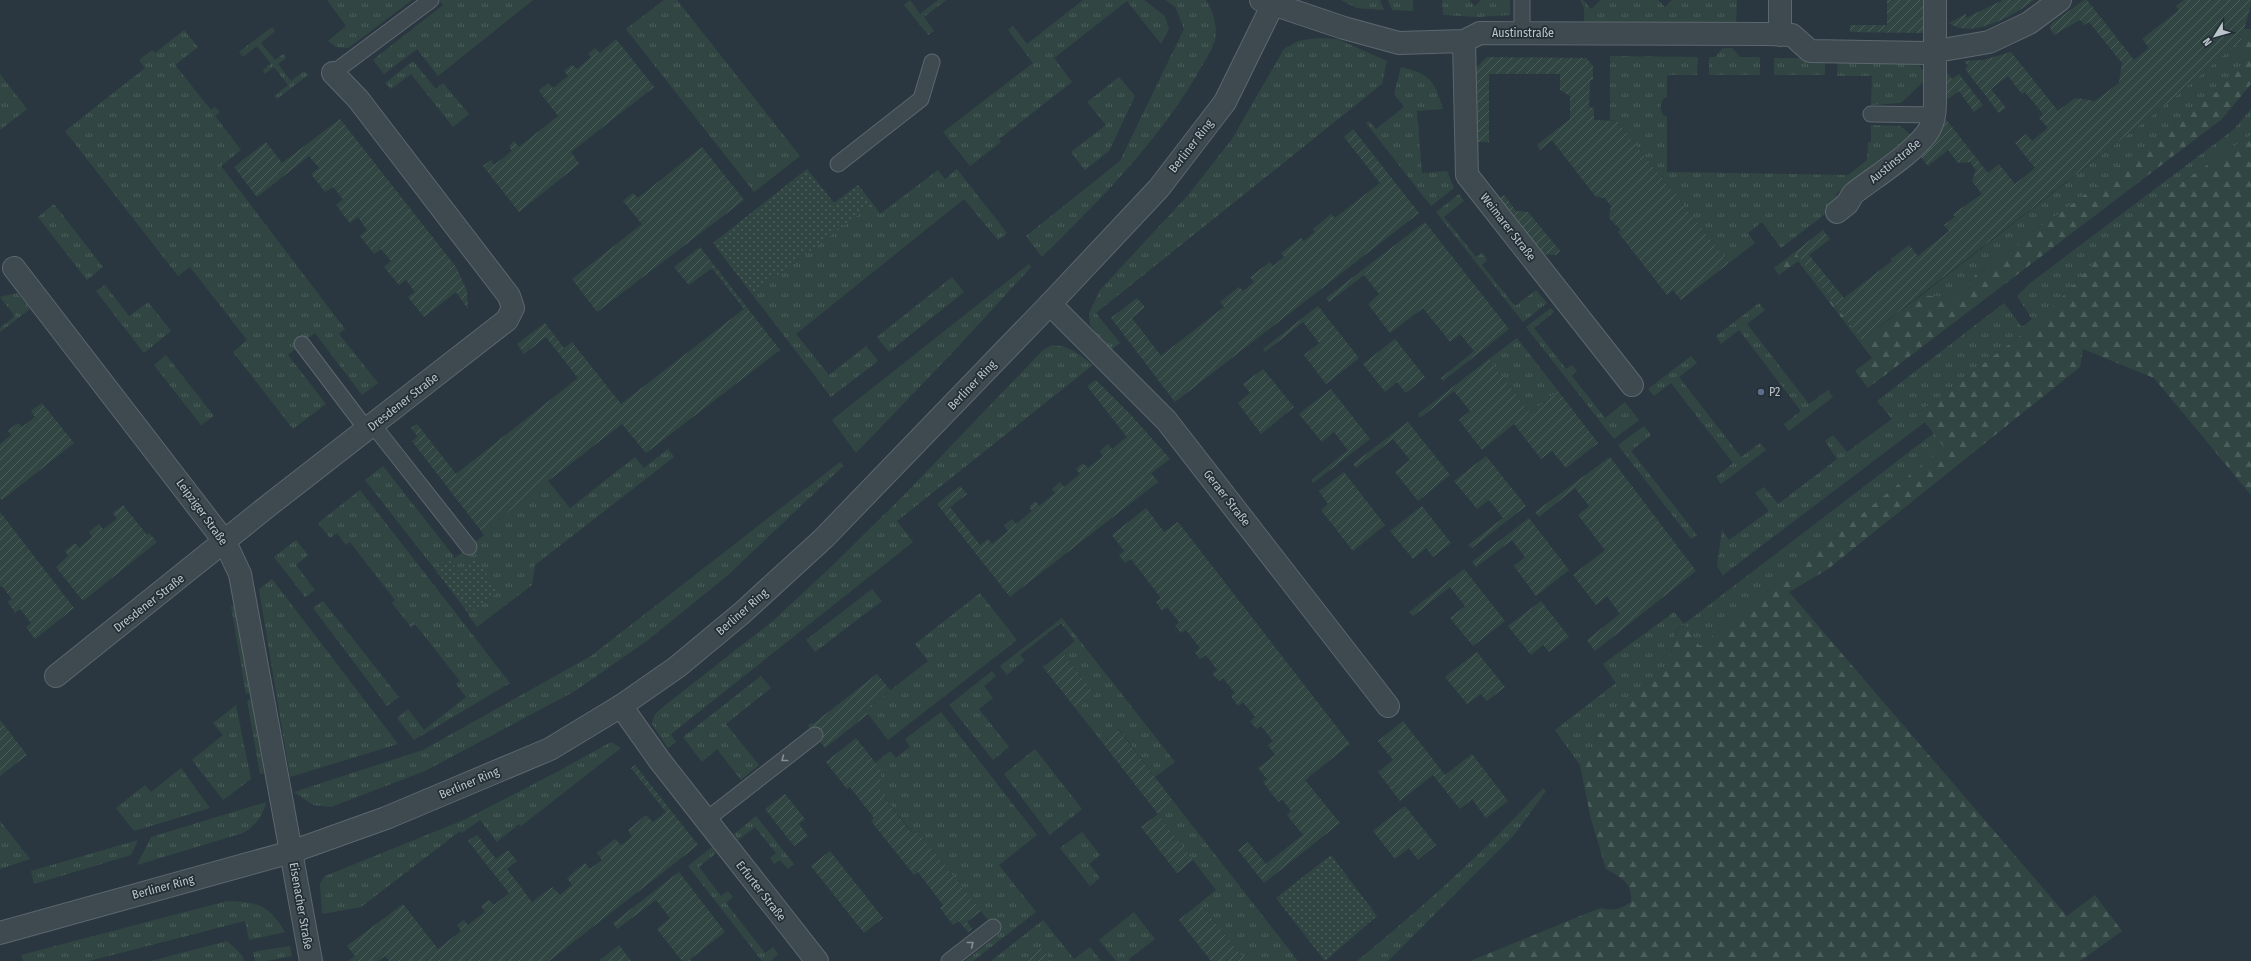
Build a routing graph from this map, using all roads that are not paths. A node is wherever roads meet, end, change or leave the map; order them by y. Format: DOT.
graph roads {
  1 [pos="432,0"];
  2 [pos="1522,0"];
  3 [pos="1780,0"];
  4 [pos="1935,0"];
  5 [pos="2060,0"];
  6 [pos="1270,1"];
  7 [pos="1522,33"];
  8 [pos="1780,35"];
  9 [pos="1464,41"];
  10 [pos="1936,52"];
  11 [pos="932,62"];
  12 [pos="333,73"];
  13 [pos="1872,114"];
  14 [pos="1935,115"];
  15 [pos="838,164"];
  16 [pos="1837,212"];
  17 [pos="14,268"];
  18 [pos="1050,304"];
  19 [pos="302,344"];
  20 [pos="1632,385"];
  21 [pos="370,428"];
  22 [pos="225,542"];
  23 [pos="469,547"];
  24 [pos="56,676"];
  25 [pos="621,706"];
  26 [pos="1388,706"];
  27 [pos="815,735"];
  28 [pos="706,820"];
  29 [pos="291,852"];
  30 [pos="993,927"];
  31 [pos="0,933"];
  32 [pos="311,961"];
  33 [pos="817,961"];
  34 [pos="949,961"];
  1 -- 12 [label="lane"];
  2 -- 7 [label="lane"];
  3 -- 8 [label="street"];
  4 -- 10 [label="street"];
  5 -- 10 [label="street, Austinstraße"];
  6 -- 9 [label="street, Austinstraße"];
  6 -- 18 [label="street, Berliner Ring"];
  7 -- 8 [label="street, Austinstraße"];
  7 -- 9 [label="street, Austinstraße"];
  8 -- 10 [label="street, Austinstraße"];
  9 -- 20 [label="street, Weimarer Straße"];
  10 -- 14 [label="street, Austinstraße"];
  11 -- 15 [label="lane"];
  12 -- 21 [label="street, Dresdener Straße"];
  13 -- 14 [label="lane"];
  14 -- 16 [label="street, Austinstraße"];
  17 -- 22 [label="street, Leipziger Straße"];
  18 -- 25 [label="street, Berliner Ring"];
  18 -- 26 [label="street, Geraer Straße"];
  19 -- 21 [label="lane"];
  21 -- 22 [label="street, Dresdener Straße"];
  21 -- 23 [label="lane"];
  22 -- 24 [label="street, Dresdener Straße"];
  22 -- 29 [label="street, Leipziger Straße"];
  25 -- 28 [label="street, Erfurter Straße"];
  25 -- 29 [label="street, Berliner Ring"];
  27 -- 28 [label="lane, one-way"];
  28 -- 33 [label="street, Erfurter Straße"];
  29 -- 31 [label="street, Berliner Ring"];
  29 -- 32 [label="street, Eisenacher Straße"];
  34 -- 30 [label="lane, one-way"];
}
